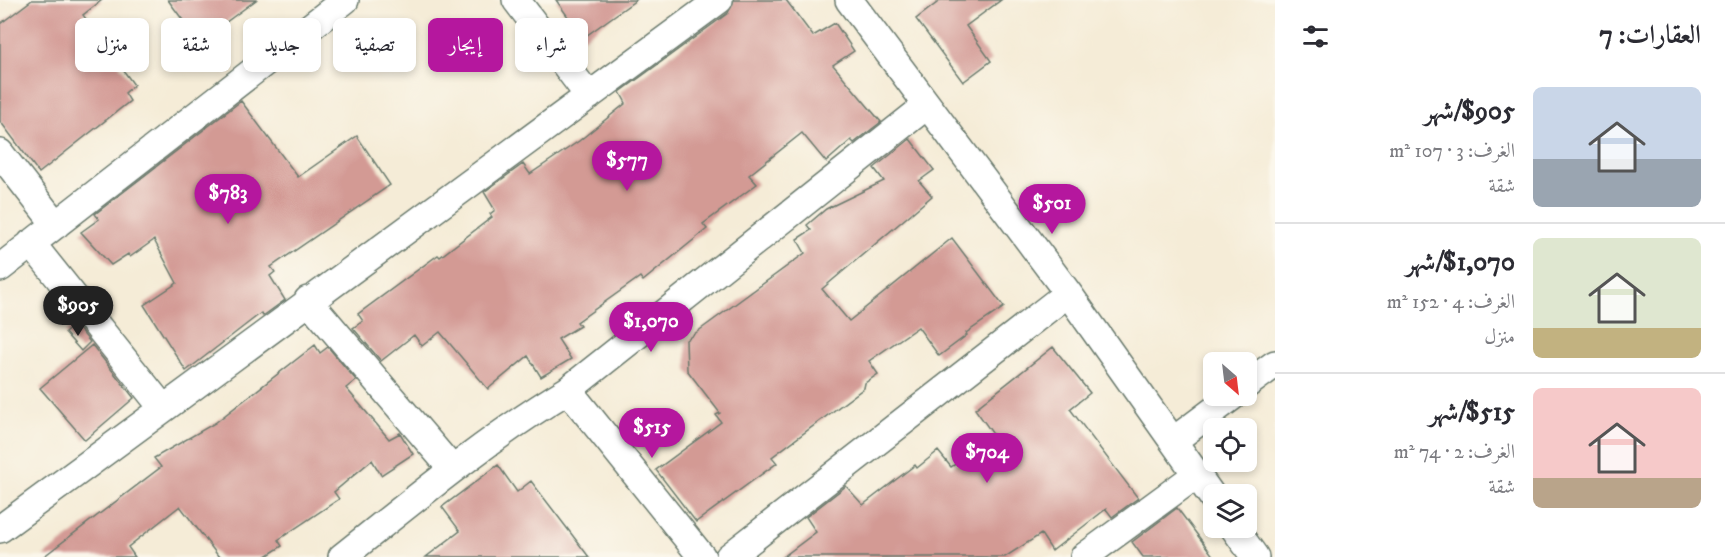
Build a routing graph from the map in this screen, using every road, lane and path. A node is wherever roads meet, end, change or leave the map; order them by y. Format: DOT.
graph roads {
  1 [pos="345,0"];
  2 [pos="516,0"];
  3 [pos="719,0"];
  4 [pos="849,0"];
  5 [pos="589,96"];
  6 [pos="926,106"];
  7 [pos="0,153"];
  8 [pos="56,225"];
  9 [pos="32,243"];
  10 [pos="0,268"];
  11 [pos="1068,293"];
  12 [pos="308,300"];
  13 [pos="1275,364"];
  14 [pos="1257,378"];
  15 [pos="568,390"];
  16 [pos="1220,406"];
  17 [pos="162,407"];
  18 [pos="1173,441"];
  19 [pos="452,469"];
  20 [pos="1196,475"];
  21 [pos="1203,484"];
  22 [pos="0,528"];
  23 [pos="1241,538"];
  24 [pos="342,557"];
  25 [pos="702,557"];
  26 [pos="729,557"];
  27 [pos="1084,557"];
  28 [pos="1255,557"];
  1 -- 8 [label="street"];
  2 -- 5 [label="street"];
  3 -- 5 [label="street"];
  4 -- 6 [label="street"];
  5 -- 12 [label="street"];
  6 -- 11 [label="street"];
  6 -- 15 [label="street"];
  7 -- 8 [label="street"];
  8 -- 9 [label="street"];
  9 -- 10 [label="street"];
  9 -- 17 [label="street"];
  11 -- 18 [label="street"];
  11 -- 26 [label="street"];
  12 -- 17 [label="street"];
  12 -- 19 [label="street"];
  13 -- 14 [label="street"];
  15 -- 19 [label="street"];
  15 -- 25 [label="street"];
  16 -- 18 [label="street"];
  17 -- 22 [label="street"];
  18 -- 20 [label="street"];
  19 -- 24 [label="street"];
  20 -- 21 [label="street"];
  20 -- 27 [label="street"];
  23 -- 28 [label="street"];
}
